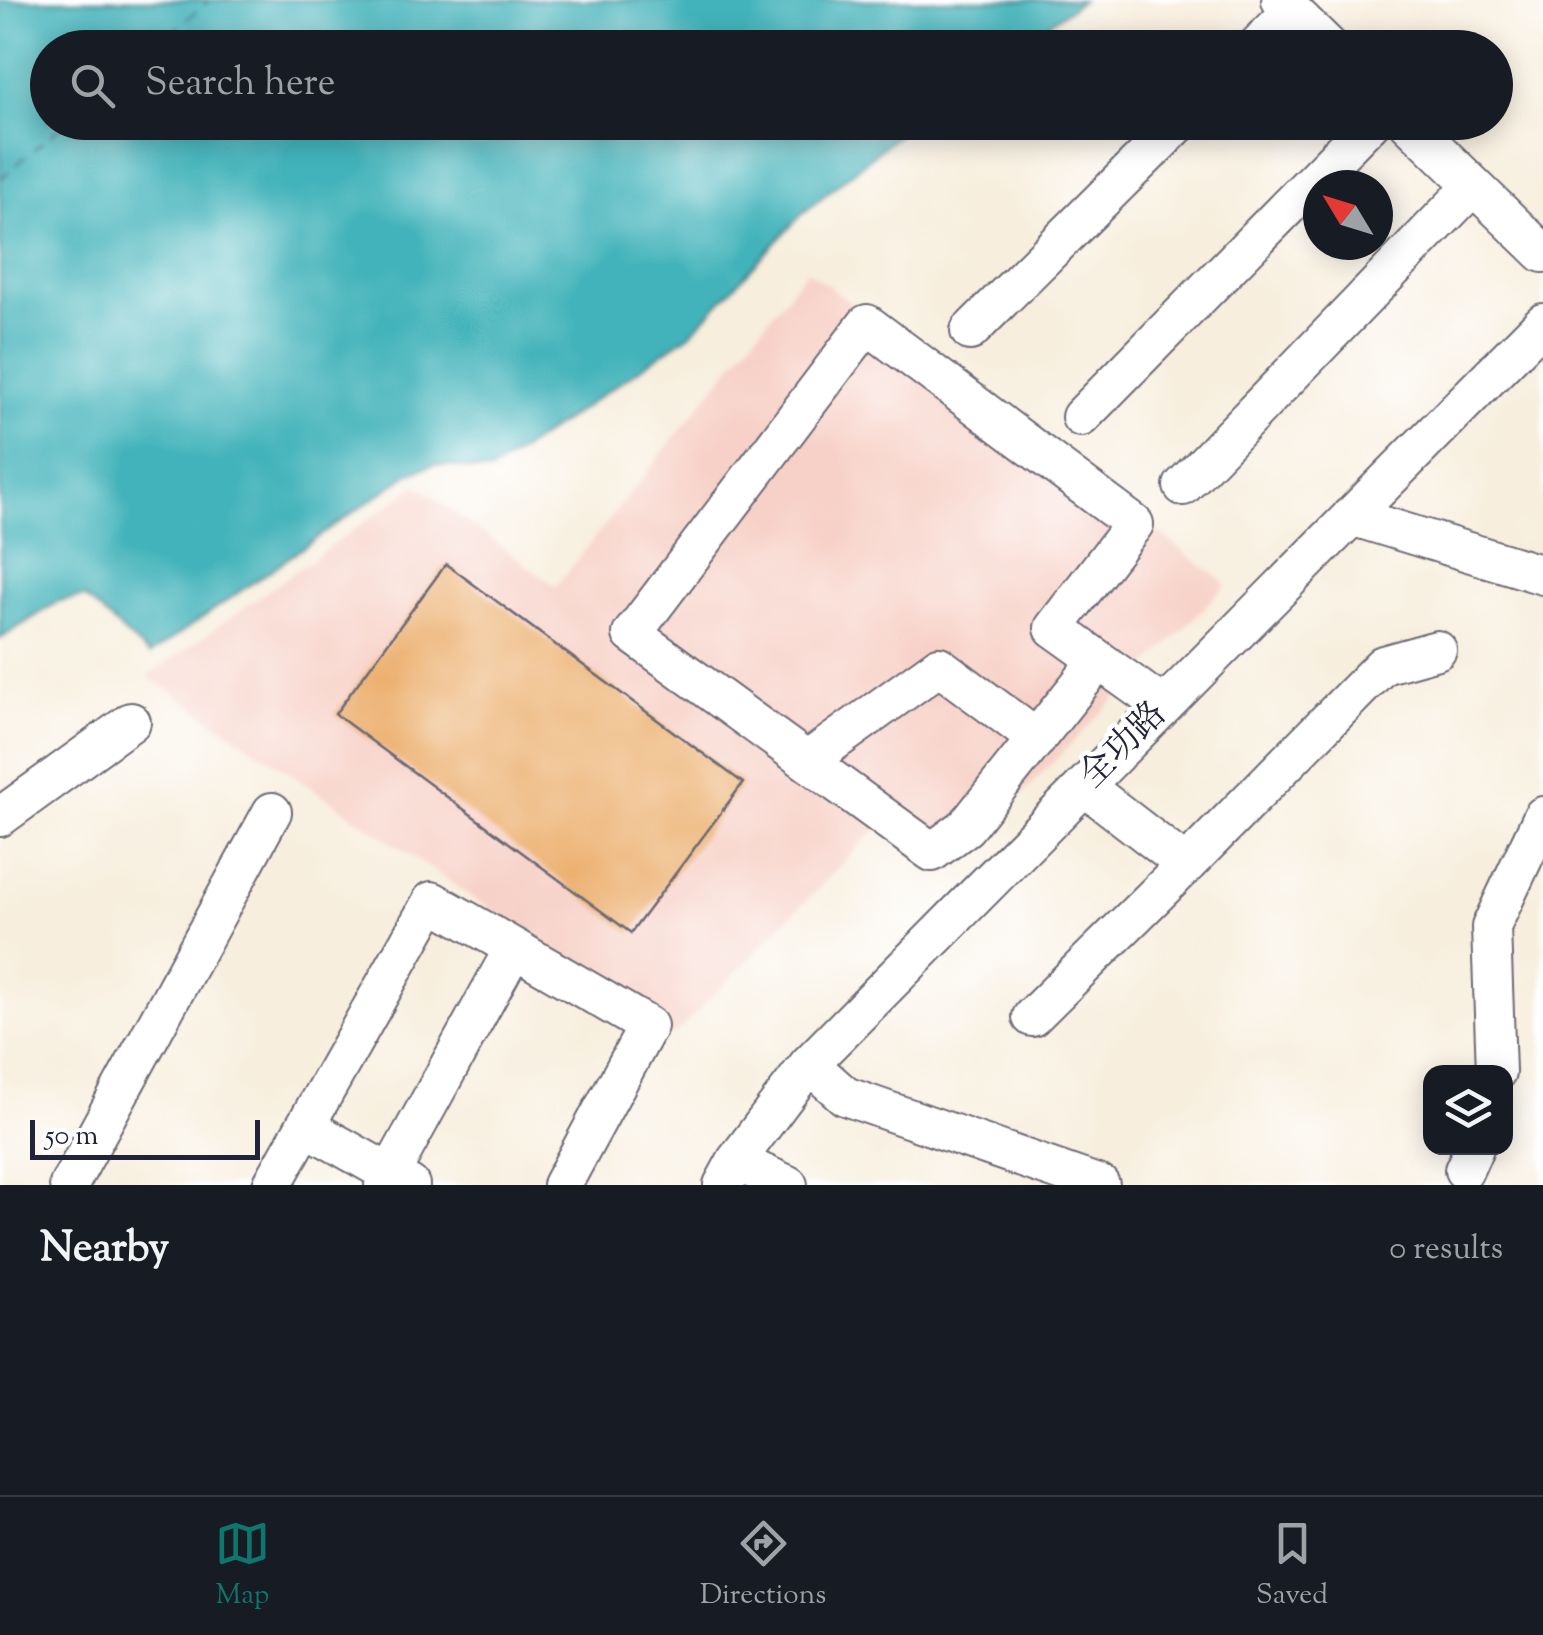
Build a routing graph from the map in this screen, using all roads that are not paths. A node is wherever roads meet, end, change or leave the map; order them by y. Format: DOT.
graph roads {
  1 [pos="1286,5"];
  2 [pos="1268,30"];
  3 [pos="1312,30"];
  4 [pos="1162,140"];
  5 [pos="1353,140"];
  6 [pos="1426,140"];
  7 [pos="1473,186"];
  8 [pos="1543,253"];
  9 [pos="1540,330"];
  10 [pos="970,331"];
  11 [pos="1082,416"];
  12 [pos="1183,486"];
  13 [pos="1351,516"];
  14 [pos="1543,575"];
  15 [pos="1437,650"];
  16 [pos="1099,660"];
  17 [pos="1163,706"];
  18 [pos="131,722"];
  19 [pos="1037,739"];
  20 [pos="807,761"];
  21 [pos="1084,786"];
  22 [pos="272,812"];
  23 [pos="1543,816"];
  24 [pos="0,817"];
  25 [pos="1186,866"];
  26 [pos="514,948"];
  27 [pos="1032,1017"];
  28 [pos="809,1064"];
  29 [pos="1496,1065"];
  30 [pos="305,1126"];
  31 [pos="729,1173"];
  32 [pos="395,1181"];
  33 [pos="69,1185"];
  34 [pos="272,1185"];
  35 [pos="562,1185"];
  36 [pos="788,1185"];
  37 [pos="1100,1185"];
  1 -- 2 [label="street"];
  1 -- 3 [label="street"];
  4 -- 10 [label="street"];
  5 -- 11 [label="street"];
  6 -- 7 [label="street"];
  7 -- 8 [label="street"];
  7 -- 12 [label="street"];
  9 -- 13 [label="street, 全功路"];
  13 -- 14 [label="street"];
  13 -- 17 [label="street, 全功路"];
  15 -- 25 [label="street"];
  16 -- 17 [label="street"];
  16 -- 19 [label="street"];
  16 -- 20 [label="street"];
  17 -- 21 [label="street, 全功路"];
  18 -- 24 [label="street"];
  19 -- 20 [label="street"];
  19 -- 20 [label="street"];
  21 -- 25 [label="street"];
  21 -- 28 [label="street, 全功路"];
  22 -- 33 [label="street"];
  23 -- 29 [label="street"];
  25 -- 27 [label="street"];
  26 -- 30 [label="street"];
  26 -- 32 [label="street"];
  26 -- 35 [label="street"];
  28 -- 31 [label="street, 全功路"];
  28 -- 37 [label="street"];
  30 -- 32 [label="street"];
  30 -- 34 [label="street"];
  31 -- 36 [label="street"];
}
